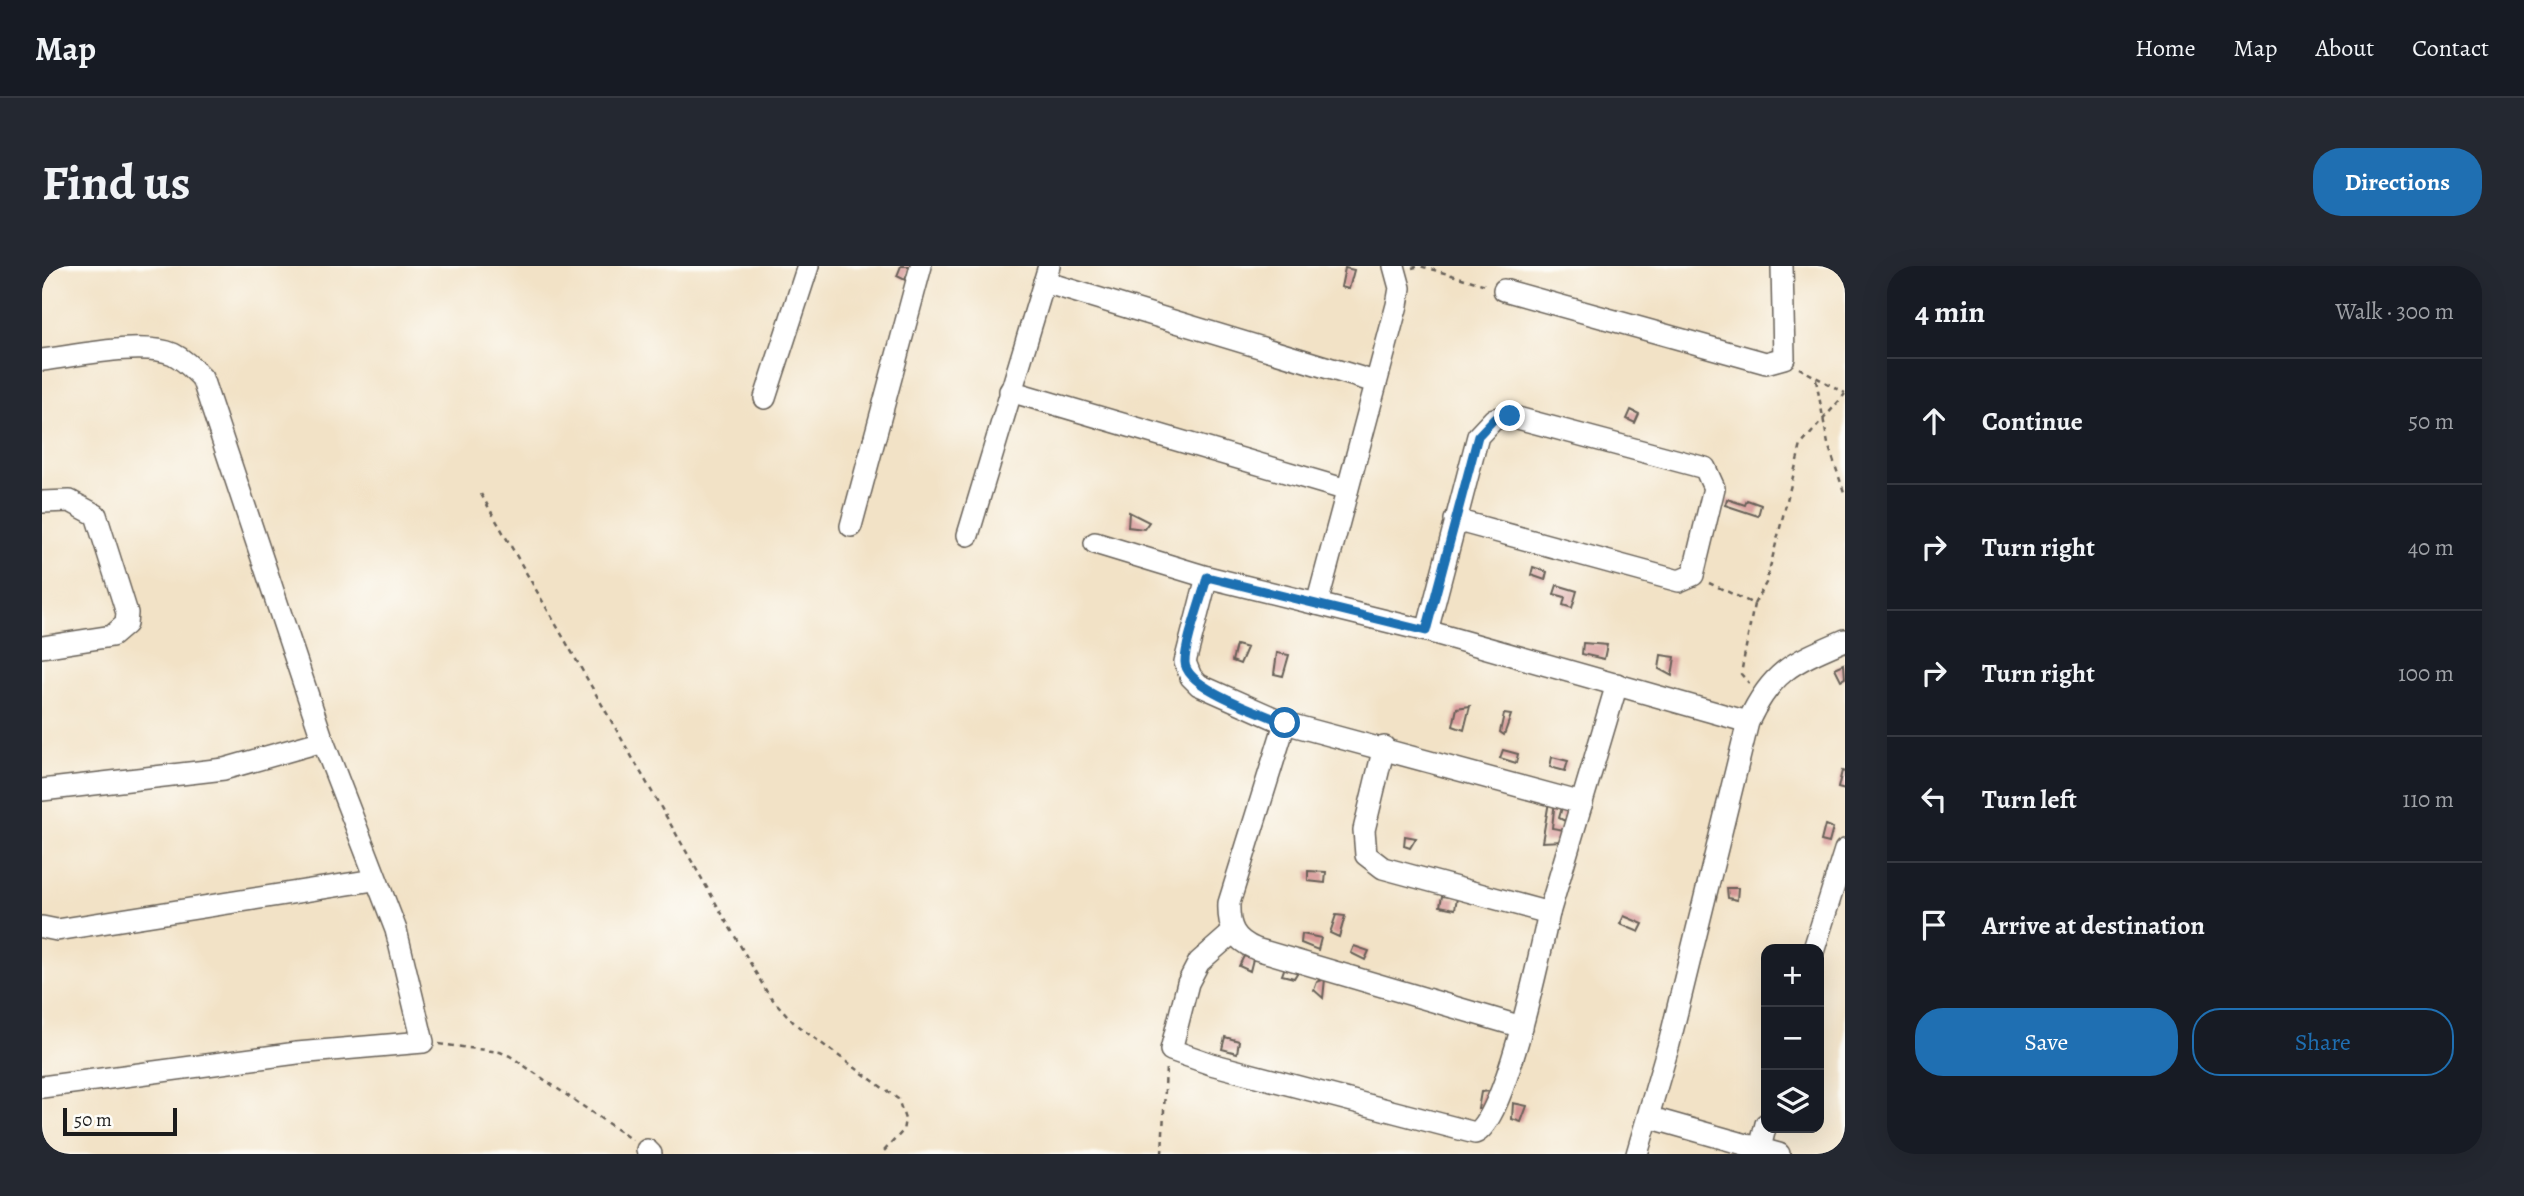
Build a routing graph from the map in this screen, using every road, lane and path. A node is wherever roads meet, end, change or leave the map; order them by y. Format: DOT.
graph roads {
  1 [pos="808,266"];
  2 [pos="921,266"];
  3 [pos="1782,266"];
  4 [pos="1396,269"];
  5 [pos="1046,274"];
  6 [pos="1504,290"];
  7 [pos="1784,358"];
  8 [pos="42,360"];
  9 [pos="1816,380"];
  10 [pos="1375,382"];
  11 [pos="1010,391"];
  12 [pos="1845,393"];
  13 [pos="765,398"];
  14 [pos="1824,421"];
  15 [pos="1347,490"];
  16 [pos="481,494"];
  17 [pos="1845,495"];
  18 [pos="42,502"];
  19 [pos="1455,520"];
  20 [pos="851,526"];
  21 [pos="968,535"];
  22 [pos="1095,543"];
  23 [pos="1693,575"];
  24 [pos="1207,577"];
  25 [pos="1317,604"];
  26 [pos="1754,604"];
  27 [pos="1426,631"];
  28 [pos="1845,640"];
  29 [pos="42,647"];
  30 [pos="1617,684"];
  31 [pos="1760,695"];
  32 [pos="1748,722"];
  33 [pos="1285,723"];
  34 [pos="323,741"];
  35 [pos="1384,747"];
  36 [pos="42,790"];
  37 [pos="1582,803"];
  38 [pos="1845,850"];
  39 [pos="374,880"];
  40 [pos="1549,913"];
  41 [pos="42,928"];
  42 [pos="1232,933"];
  43 [pos="1817,944"];
  44 [pos="1522,1027"];
  45 [pos="423,1042"];
  46 [pos="1171,1050"];
  47 [pos="42,1087"];
  48 [pos="1648,1118"];
  49 [pos="1767,1133"];
  50 [pos="1769,1151"];
  51 [pos="649,1152"];
  52 [pos="881,1154"];
  53 [pos="1162,1154"];
  54 [pos="1637,1154"];
  1 -- 13 [label="street"];
  2 -- 20 [label="street"];
  3 -- 7 [label="street"];
  4 -- 6 [label="path"];
  4 -- 10 [label="street"];
  5 -- 10 [label="street"];
  5 -- 11 [label="street"];
  6 -- 7 [label="street"];
  7 -- 9 [label="path"];
  8 -- 34 [label="street"];
  9 -- 12 [label="path"];
  9 -- 14 [label="path"];
  10 -- 15 [label="street"];
  11 -- 15 [label="street"];
  11 -- 21 [label="street"];
  12 -- 14 [label="path"];
  14 -- 17 [label="path"];
  14 -- 26 [label="path"];
  15 -- 25 [label="street"];
  16 -- 52 [label="path"];
  18 -- 29 [label="street"];
  19 -- 23 [label="street"];
  19 -- 23 [label="street"];
  19 -- 27 [label="street"];
  22 -- 24 [label="street"];
  23 -- 26 [label="path"];
  24 -- 25 [label="street"];
  24 -- 33 [label="street"];
  25 -- 27 [label="street"];
  26 -- 31 [label="path"];
  27 -- 30 [label="street"];
  28 -- 31 [label="street"];
  30 -- 32 [label="street"];
  30 -- 37 [label="street"];
  31 -- 32 [label="street"];
  32 -- 48 [label="street"];
  33 -- 35 [label="street"];
  33 -- 42 [label="street"];
  34 -- 36 [label="street"];
  34 -- 39 [label="street"];
  35 -- 37 [label="street"];
  35 -- 40 [label="street"];
  37 -- 40 [label="street"];
  38 -- 43 [label="street"];
  39 -- 41 [label="street"];
  39 -- 45 [label="street"];
  40 -- 44 [label="street"];
  42 -- 44 [label="street"];
  42 -- 46 [label="street"];
  44 -- 46 [label="street"];
  45 -- 47 [label="street"];
  45 -- 51 [label="path"];
  46 -- 53 [label="path"];
  48 -- 50 [label="street"];
  48 -- 54 [label="street"];
  49 -- 50 [label="street"];
}
